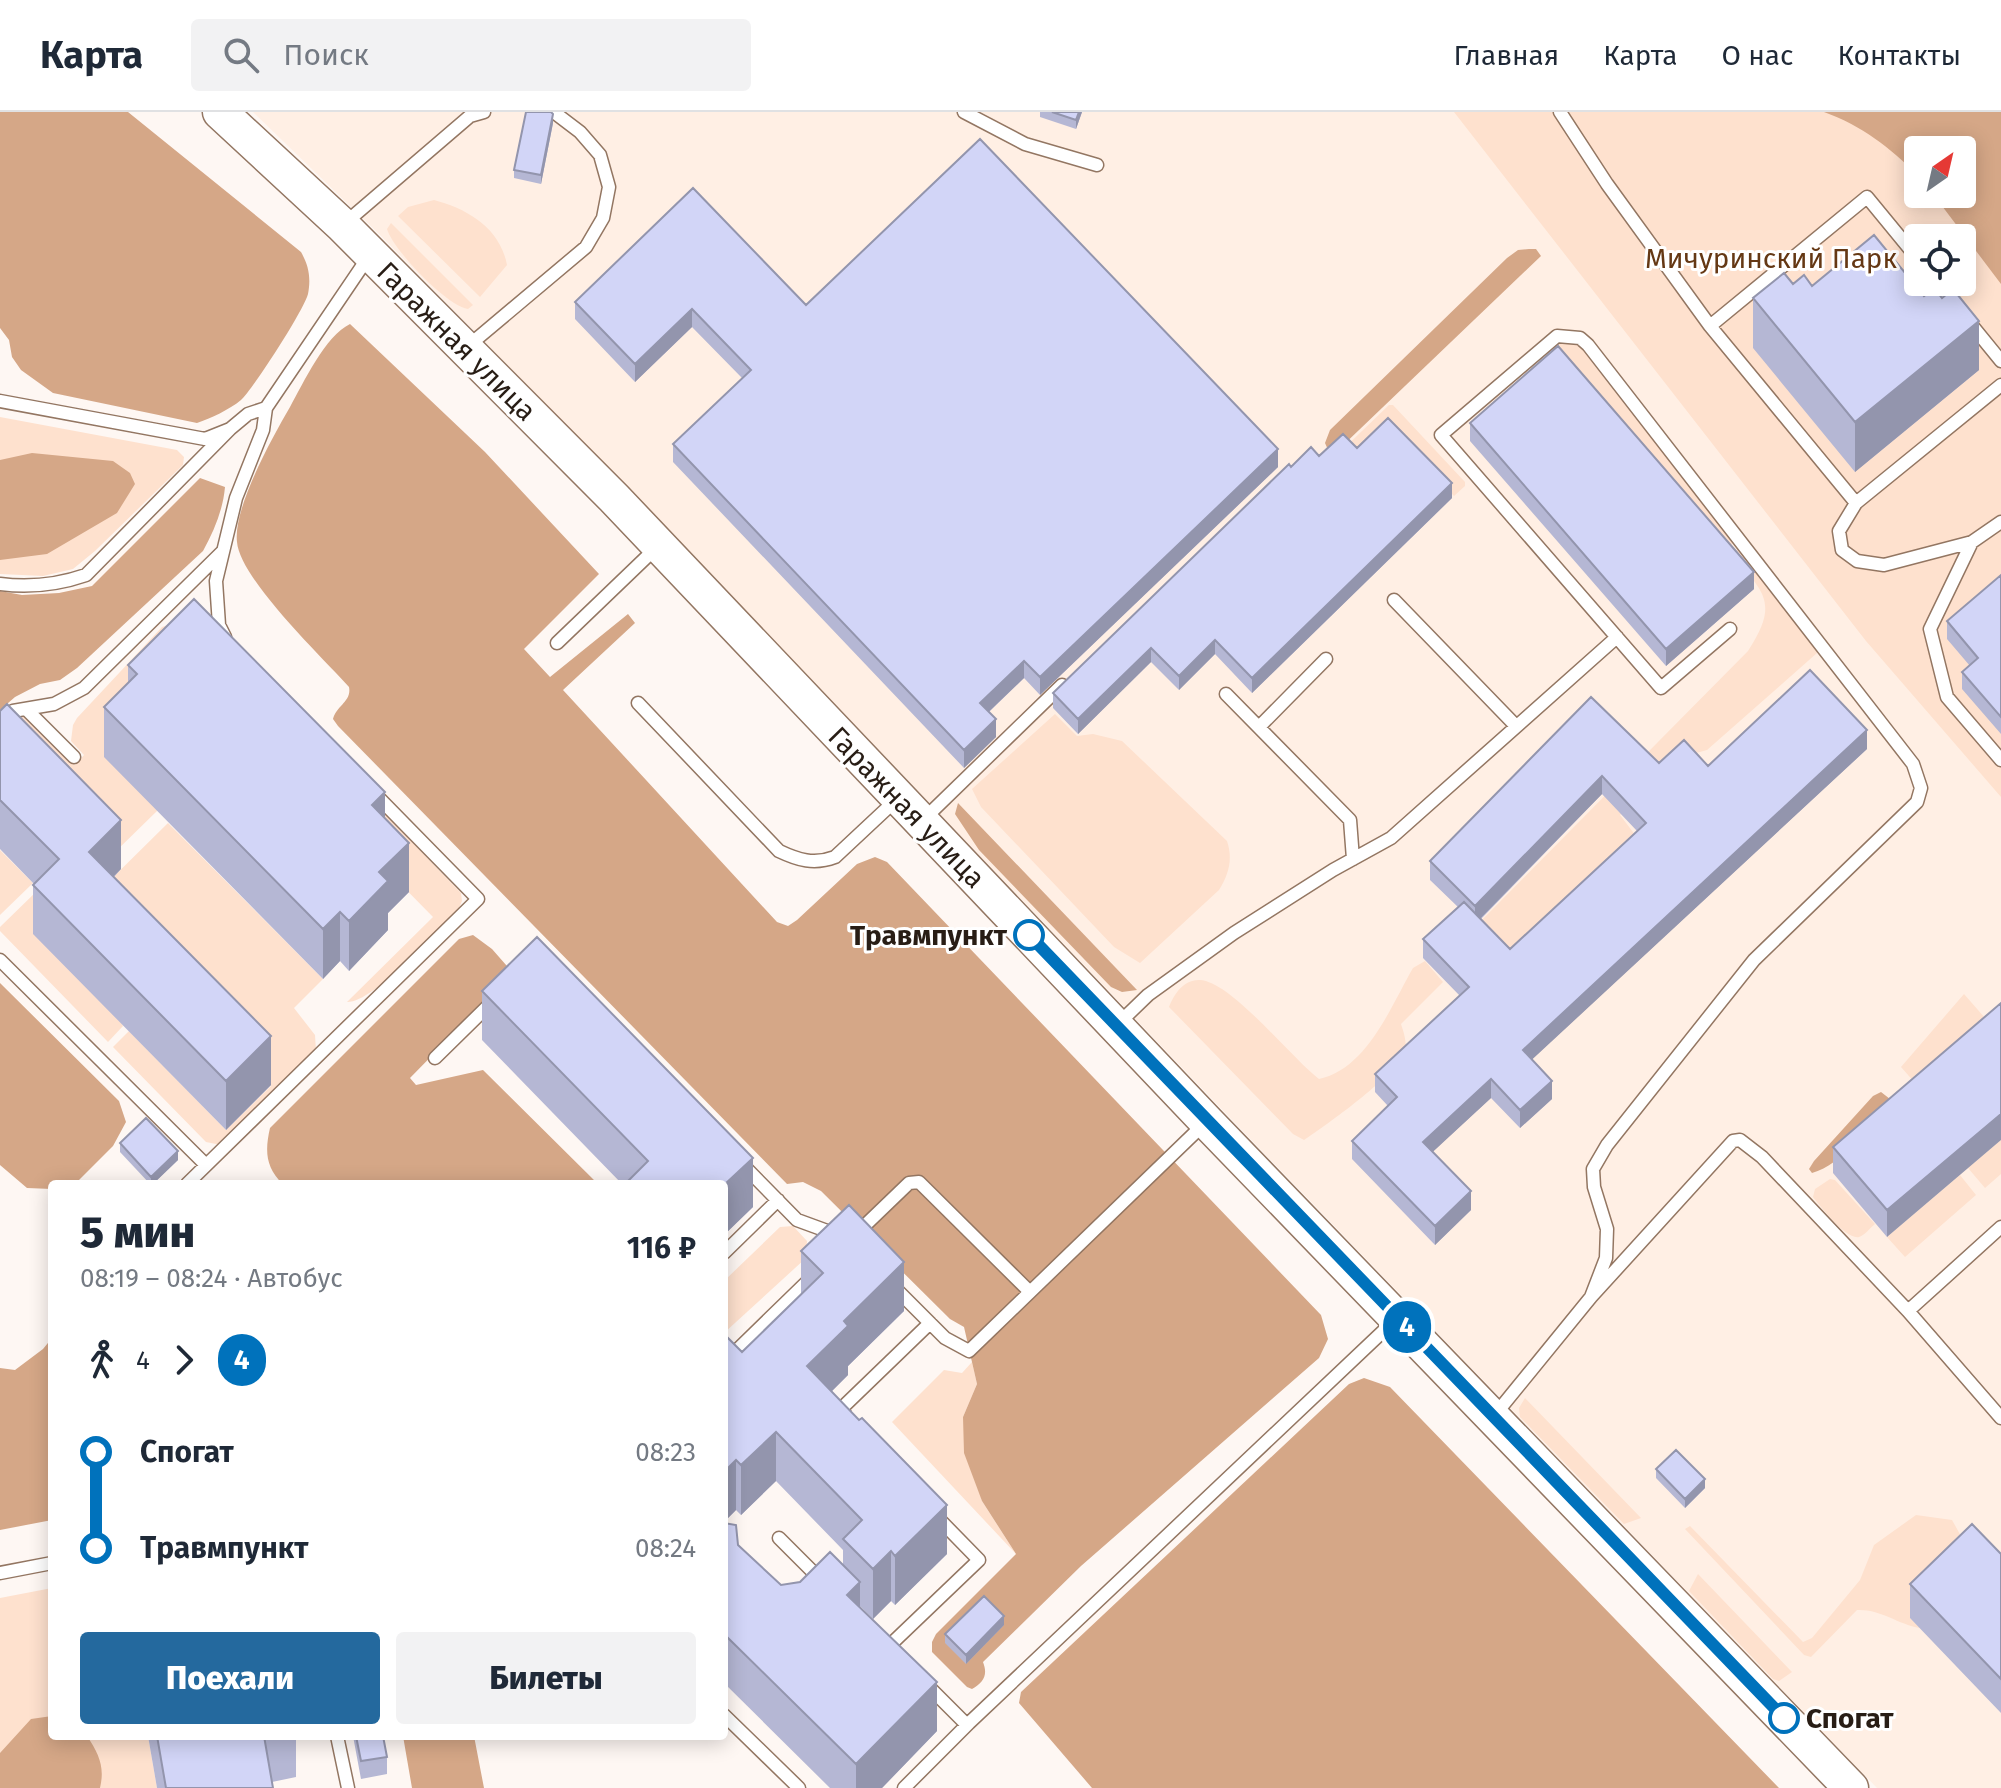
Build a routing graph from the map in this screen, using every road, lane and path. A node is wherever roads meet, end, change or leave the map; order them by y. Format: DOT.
graph roads {
  1 [pos="220,112"];
  2 [pos="484,112"];
  3 [pos="964,112"];
  4 [pos="1560,112"];
  5 [pos="555,113"];
  6 [pos="1097,165"];
  7 [pos="342,225"];
  8 [pos="1904,242"];
  9 [pos="370,254"];
  10 [pos="1948,296"];
  11 [pos="1710,326"];
  12 [pos="465,349"];
  13 [pos="2001,361"];
  14 [pos="2001,385"];
  15 [pos="0,401"];
  16 [pos="266,408"];
  17 [pos="230,429"];
  18 [pos="1856,503"];
  19 [pos="2001,522"];
  20 [pos="1972,542"];
  21 [pos="658,546"];
  22 [pos="225,550"];
  23 [pos="0,584"];
  24 [pos="1394,600"];
  25 [pos="1730,629"];
  26 [pos="1617,637"];
  27 [pos="557,643"];
  28 [pos="229,645"];
  29 [pos="1326,659"];
  30 [pos="1074,675"];
  31 [pos="1226,694"];
  32 [pos="638,703"];
  33 [pos="26,709"];
  34 [pos="0,723"];
  35 [pos="1516,726"];
  36 [pos="1259,727"];
  37 [pos="74,757"];
  38 [pos="2001,760"];
  39 [pos="364,783"];
  40 [pos="910,809"];
  41 [pos="1353,859"];
  42 [pos="0,960"];
  43 [pos="500,994"];
  44 [pos="1116,1026"];
  45 [pos="435,1058"];
  46 [pos="1207,1122"];
  47 [pos="730,1152"];
  48 [pos="206,1165"];
  49 [pos="191,1180"];
  50 [pos="778,1200"];
  51 [pos="2001,1227"];
  52 [pos="849,1241"];
  53 [pos="728,1249"];
  54 [pos="838,1251"];
  55 [pos="817,1272"];
  56 [pos="879,1272"];
  57 [pos="1030,1292"];
  58 [pos="1591,1297"];
  59 [pos="1908,1311"];
  60 [pos="1398,1318"];
  61 [pos="930,1323"];
  62 [pos="728,1355"];
  63 [pos="1493,1416"];
  64 [pos="2001,1418"];
  65 [pos="855,1433"];
  66 [pos="922,1501"];
  67 [pos="779,1538"];
  68 [pos="48,1564"];
  69 [pos="0,1573"];
  70 [pos="834,1593"];
  71 [pos="878,1636"];
  72 [pos="888,1647"];
  73 [pos="900,1658"];
  74 [pos="911,1670"];
  75 [pos="728,1719"];
  76 [pos="967,1725"];
  77 [pos="338,1740"];
  78 [pos="348,1788"];
  79 [pos="799,1788"];
  80 [pos="904,1788"];
  81 [pos="1851,1788"];
  1 -- 7 [label="street, Гаражная улица"];
  2 -- 7 [label="lane"];
  3 -- 6 [label="lane"];
  4 -- 11 [label="lane"];
  5 -- 12 [label="lane"];
  7 -- 9 [label="street, Гаражная улица"];
  8 -- 11 [label="lane"];
  9 -- 12 [label="street, Гаражная улица"];
  9 -- 16 [label="lane"];
  10 -- 13 [label="lane"];
  11 -- 18 [label="lane"];
  12 -- 21 [label="street, Гаражная улица"];
  14 -- 18 [label="lane"];
  15 -- 17 [label="lane"];
  16 -- 17 [label="lane"];
  16 -- 22 [label="lane"];
  17 -- 23 [label="lane"];
  18 -- 20 [label="lane"];
  19 -- 20 [label="lane"];
  20 -- 38 [label="lane"];
  21 -- 27 [label="lane"];
  21 -- 40 [label="street, Гаражная улица"];
  22 -- 28 [label="lane"];
  22 -- 33 [label="lane"];
  24 -- 35 [label="lane"];
  25 -- 26 [label="lane"];
  26 -- 35 [label="lane"];
  26 -- 58 [label="lane"];
  29 -- 36 [label="lane"];
  30 -- 40 [label="lane"];
  31 -- 36 [label="lane"];
  32 -- 40 [label="lane"];
  33 -- 34 [label="lane"];
  33 -- 37 [label="lane"];
  35 -- 41 [label="lane"];
  36 -- 41 [label="lane"];
  39 -- 48 [label="lane"];
  40 -- 44 [label="street, Гаражная улица"];
  41 -- 44 [label="lane"];
  42 -- 48 [label="lane"];
  43 -- 45 [label="lane"];
  44 -- 46 [label="street, Гаражная улица"];
  46 -- 57 [label="lane"];
  46 -- 60 [label="street, Гаражная улица"];
  47 -- 50 [label="lane"];
  48 -- 49 [label="lane"];
  50 -- 52 [label="lane"];
  50 -- 53 [label="lane"];
  51 -- 59 [label="lane"];
  52 -- 54 [label="lane"];
  52 -- 57 [label="lane"];
  55 -- 62 [label="lane"];
  56 -- 61 [label="lane"];
  57 -- 61 [label="lane"];
  58 -- 59 [label="lane"];
  58 -- 63 [label="lane"];
  59 -- 64 [label="lane"];
  60 -- 63 [label="street, Гаражная улица"];
  60 -- 76 [label="lane"];
  61 -- 65 [label="lane"];
  63 -- 81 [label="street, Гаражная улица"];
  66 -- 72 [label="lane"];
  67 -- 70 [label="lane"];
  68 -- 69 [label="lane"];
  71 -- 72 [label="lane"];
  72 -- 73 [label="lane"];
  74 -- 76 [label="lane"];
  75 -- 79 [label="lane"];
  76 -- 80 [label="lane"];
  77 -- 78 [label="lane"];
}
